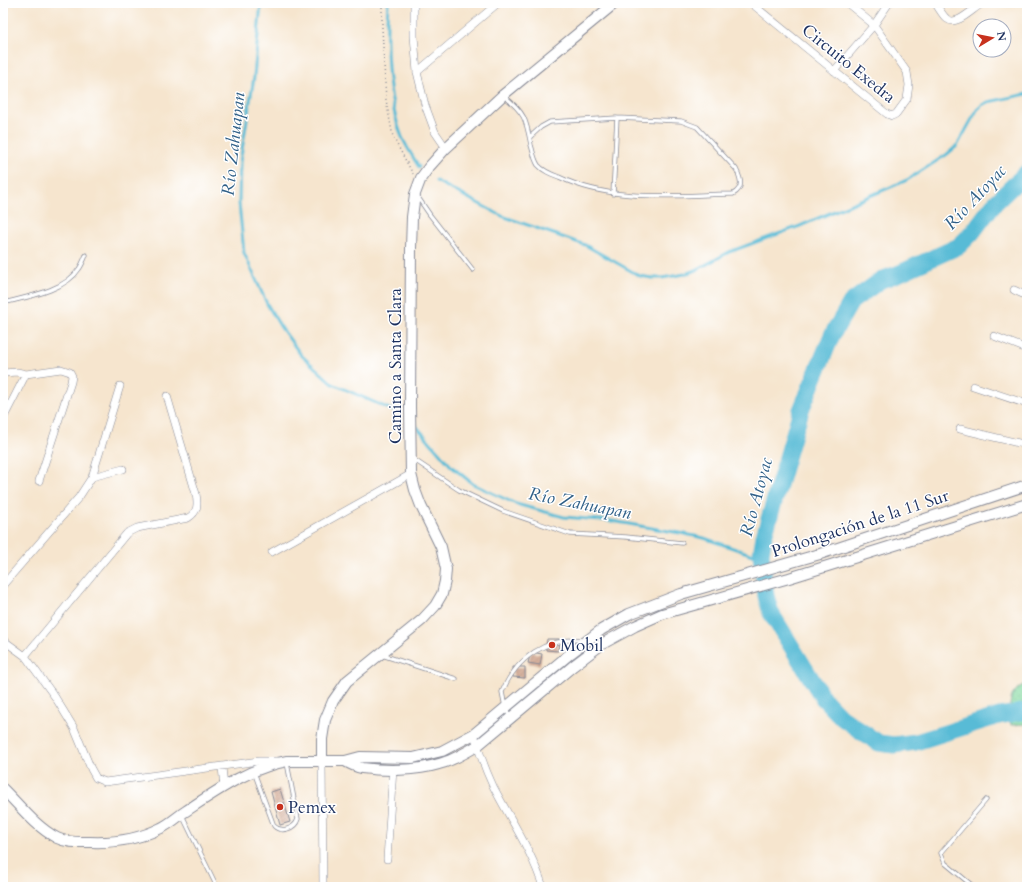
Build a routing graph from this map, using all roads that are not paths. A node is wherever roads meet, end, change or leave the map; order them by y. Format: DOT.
graph roads {
  1 [pos="414,3"];
  2 [pos="498,3"];
  3 [pos="615,3"];
  4 [pos="751,3"];
  5 [pos="847,3"];
  6 [pos="889,3"];
  7 [pos="935,3"];
  8 [pos="983,3"];
  9 [pos="874,25"];
  10 [pos="834,71"];
  11 [pos="417,72"];
  12 [pos="503,95"];
  13 [pos="617,118"];
  14 [pos="530,137"];
  15 [pos="446,148"];
  16 [pos="415,194"];
  17 [pos="612,194"];
  18 [pos="86,255"];
  19 [pos="473,270"];
  20 [pos="1014,290"];
  21 [pos="1027,296"];
  22 [pos="3,303"];
  23 [pos="994,336"];
  24 [pos="1027,349"];
  25 [pos="3,373"];
  26 [pos="26,374"];
  27 [pos="120,386"];
  28 [pos="973,386"];
  29 [pos="167,396"];
  30 [pos="1027,404"];
  31 [pos="3,418"];
  32 [pos="960,429"];
  33 [pos="1027,445"];
  34 [pos="411,457"];
  35 [pos="123,469"];
  36 [pos="411,474"];
  37 [pos="92,477"];
  38 [pos="39,482"];
  39 [pos="1027,485"];
  40 [pos="1027,504"];
  41 [pos="682,544"];
  42 [pos="272,552"];
  43 [pos="3,585"];
  44 [pos="629,614"];
  45 [pos="635,626"];
  46 [pos="3,640"];
  47 [pos="588,640"];
  48 [pos="380,654"];
  49 [pos="25,656"];
  50 [pos="456,679"];
  51 [pos="505,707"];
  52 [pos="511,718"];
  53 [pos="474,734"];
  54 [pos="477,746"];
  55 [pos="287,761"];
  56 [pos="322,761"];
  57 [pos="345,761"];
  58 [pos="222,767"];
  59 [pos="393,769"];
  60 [pos="254,771"];
  61 [pos="224,786"];
  62 [pos="3,789"];
  63 [pos="986,800"];
  64 [pos="182,814"];
  65 [pos="387,859"];
  66 [pos="217,887"];
  67 [pos="323,887"];
  68 [pos="543,887"];
  69 [pos="974,887"];
  1 -- 11 [label="street"];
  2 -- 11 [label="street"];
  3 -- 12 [label="main road, Camino a Santa Clara"];
  4 -- 10 [label="street, Circuito Exedra"];
  5 -- 9 [label="street, Circuito Exedra"];
  6 -- 9 [label="street"];
  7 -- 8 [label="street"];
  9 -- 10 [label="street"];
  9 -- 10 [label="street, Circuito Exedra"];
  11 -- 15 [label="street"];
  12 -- 14 [label="lane"];
  12 -- 15 [label="main road, Camino a Santa Clara"];
  13 -- 14 [label="lane"];
  13 -- 17 [label="lane"];
  13 -- 17 [label="lane"];
  14 -- 17 [label="lane"];
  15 -- 16 [label="main road, Camino a Santa Clara"];
  16 -- 19 [label="lane"];
  16 -- 34 [label="main road, Camino a Santa Clara"];
  18 -- 22 [label="lane"];
  20 -- 21 [label="street"];
  23 -- 24 [label="street"];
  25 -- 26 [label="street"];
  26 -- 31 [label="street"];
  26 -- 38 [label="street"];
  27 -- 37 [label="street"];
  28 -- 30 [label="street"];
  29 -- 49 [label="street"];
  32 -- 33 [label="street"];
  34 -- 36 [label="main road, Camino a Santa Clara"];
  34 -- 41 [label="lane"];
  35 -- 37 [label="street"];
  36 -- 42 [label="street"];
  36 -- 48 [label="main road, Camino a Santa Clara"];
  37 -- 43 [label="street"];
  39 -- 44 [label="main road, Prolongación de la 11 Sur"];
  40 -- 45 [label="main road, Prolongación de la 11 Sur"];
  44 -- 45 [label="main road"];
  44 -- 47 [label="main road, Prolongación de la 11 Sur"];
  45 -- 52 [label="main road, Prolongación de la 11 Sur"];
  46 -- 49 [label="street"];
  47 -- 51 [label="main road, Prolongación de la 11 Sur"];
  47 -- 51 [label="lane"];
  48 -- 50 [label="lane"];
  48 -- 56 [label="main road, Camino a Santa Clara"];
  49 -- 58 [label="street"];
  51 -- 52 [label="lane"];
  51 -- 53 [label="main road, Prolongación de la 11 Sur"];
  52 -- 54 [label="main road, Prolongación de la 11 Sur"];
  53 -- 54 [label="street"];
  53 -- 57 [label="main road, Prolongación de la 11 Sur"];
  54 -- 59 [label="main road, Prolongación de la 11 Sur"];
  54 -- 68 [label="street"];
  55 -- 56 [label="main road, Prolongación de la 11 Sur"];
  55 -- 58 [label="street"];
  55 -- 60 [label="main road, Prolongación de la 11 Sur"];
  55 -- 60 [label="lane"];
  56 -- 57 [label="main road, Prolongación de la 11 Sur"];
  56 -- 67 [label="street"];
  57 -- 59 [label="main road, Prolongación de la 11 Sur"];
  58 -- 61 [label="street"];
  59 -- 65 [label="street"];
  60 -- 61 [label="main road, Prolongación de la 11 Sur"];
  61 -- 64 [label="main road, Prolongación de la 11 Sur"];
  62 -- 64 [label="main road, Prolongación de la 11 Sur"];
  63 -- 69 [label="lane"];
  64 -- 66 [label="lane"];
}
